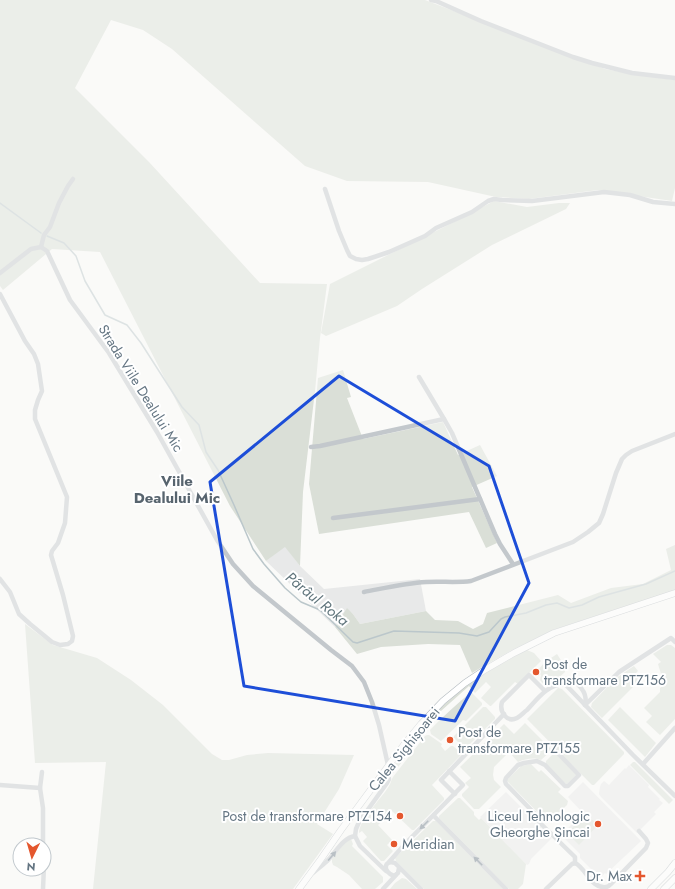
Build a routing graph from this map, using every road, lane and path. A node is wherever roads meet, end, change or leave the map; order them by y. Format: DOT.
graph roads {
  1 [pos="431,0"];
  2 [pos="675,78"];
  3 [pos="73,179"];
  4 [pos="325,190"];
  5 [pos="675,204"];
  6 [pos="42,247"];
  7 [pos="0,272"];
  8 [pos="0,294"];
  9 [pos="419,377"];
  10 [pos="444,419"];
  11 [pos="675,434"];
  12 [pos="311,447"];
  13 [pos="480,499"];
  14 [pos="333,518"];
  15 [pos="513,564"];
  16 [pos="0,579"];
  17 [pos="364,592"];
  18 [pos="675,593"];
  19 [pos="674,639"];
  20 [pos="565,684"];
  21 [pos="545,692"];
  22 [pos="585,705"];
  23 [pos="504,714"];
  24 [pos="675,728"];
  25 [pos="555,750"];
  26 [pos="643,764"];
  27 [pos="388,765"];
  28 [pos="384,771"];
  29 [pos="449,771"];
  30 [pos="42,772"];
  31 [pos="0,785"];
  32 [pos="40,788"];
  33 [pos="455,794"];
  34 [pos="675,796"];
  35 [pos="434,816"];
  36 [pos="639,831"];
  37 [pos="355,836"];
  38 [pos="43,837"];
  39 [pos="389,862"];
  40 [pos="575,863"];
  41 [pos="675,863"];
  42 [pos="399,868"];
  43 [pos="386,871"];
  44 [pos="396,875"];
  45 [pos="309,876"];
  46 [pos="44,877"];
  47 [pos="675,878"];
  48 [pos="656,884"];
  49 [pos="43,889"];
  50 [pos="299,889"];
  51 [pos="383,889"];
  52 [pos="421,889"];
  53 [pos="506,889"];
  54 [pos="546,889"];
  55 [pos="651,889"];
  56 [pos="663,889"];
  1 -- 2 [label="street"];
  3 -- 6 [label="street"];
  4 -- 5 [label="street"];
  6 -- 7 [label="street"];
  6 -- 27 [label="street, Strada Viile Dealului Mic"];
  8 -- 16 [label="street"];
  9 -- 10 [label="street"];
  10 -- 12 [label="street"];
  10 -- 13 [label="street"];
  11 -- 15 [label="street"];
  13 -- 14 [label="street"];
  13 -- 15 [label="street"];
  15 -- 17 [label="street"];
  18 -- 27 [label="main road, Calea Sighișoarei"];
  19 -- 22 [label="street"];
  20 -- 21 [label="street"];
  20 -- 22 [label="street"];
  20 -- 22 [label="street"];
  21 -- 23 [label="street"];
  21 -- 23 [label="street"];
  22 -- 26 [label="street"];
  23 -- 29 [label="street"];
  24 -- 26 [label="street"];
  25 -- 40 [label="street"];
  26 -- 34 [label="street"];
  27 -- 28 [label="main road, Calea Sighișoarei"];
  28 -- 37 [label="street"];
  28 -- 45 [label="main road, Calea Sighișoarei"];
  29 -- 33 [label="street"];
  29 -- 33 [label="street"];
  30 -- 32 [label="street"];
  31 -- 32 [label="street"];
  32 -- 38 [label="street"];
  33 -- 35 [label="street"];
  35 -- 39 [label="street, one-way"];
  53 -- 35 [label="street, one-way"];
  36 -- 40 [label="street"];
  37 -- 43 [label="street"];
  45 -- 37 [label="street, one-way"];
  39 -- 42 [label="street"];
  39 -- 43 [label="street"];
  40 -- 54 [label="street"];
  41 -- 48 [label="main road"];
  42 -- 44 [label="street"];
  42 -- 52 [label="street"];
  43 -- 44 [label="street"];
  44 -- 51 [label="street"];
  45 -- 50 [label="main road, Calea Sighișoarei"];
  46 -- 49 [label="street"];
  47 -- 56 [label="main road"];
  48 -- 55 [label="main road"];
  48 -- 56 [label="street"];
}
